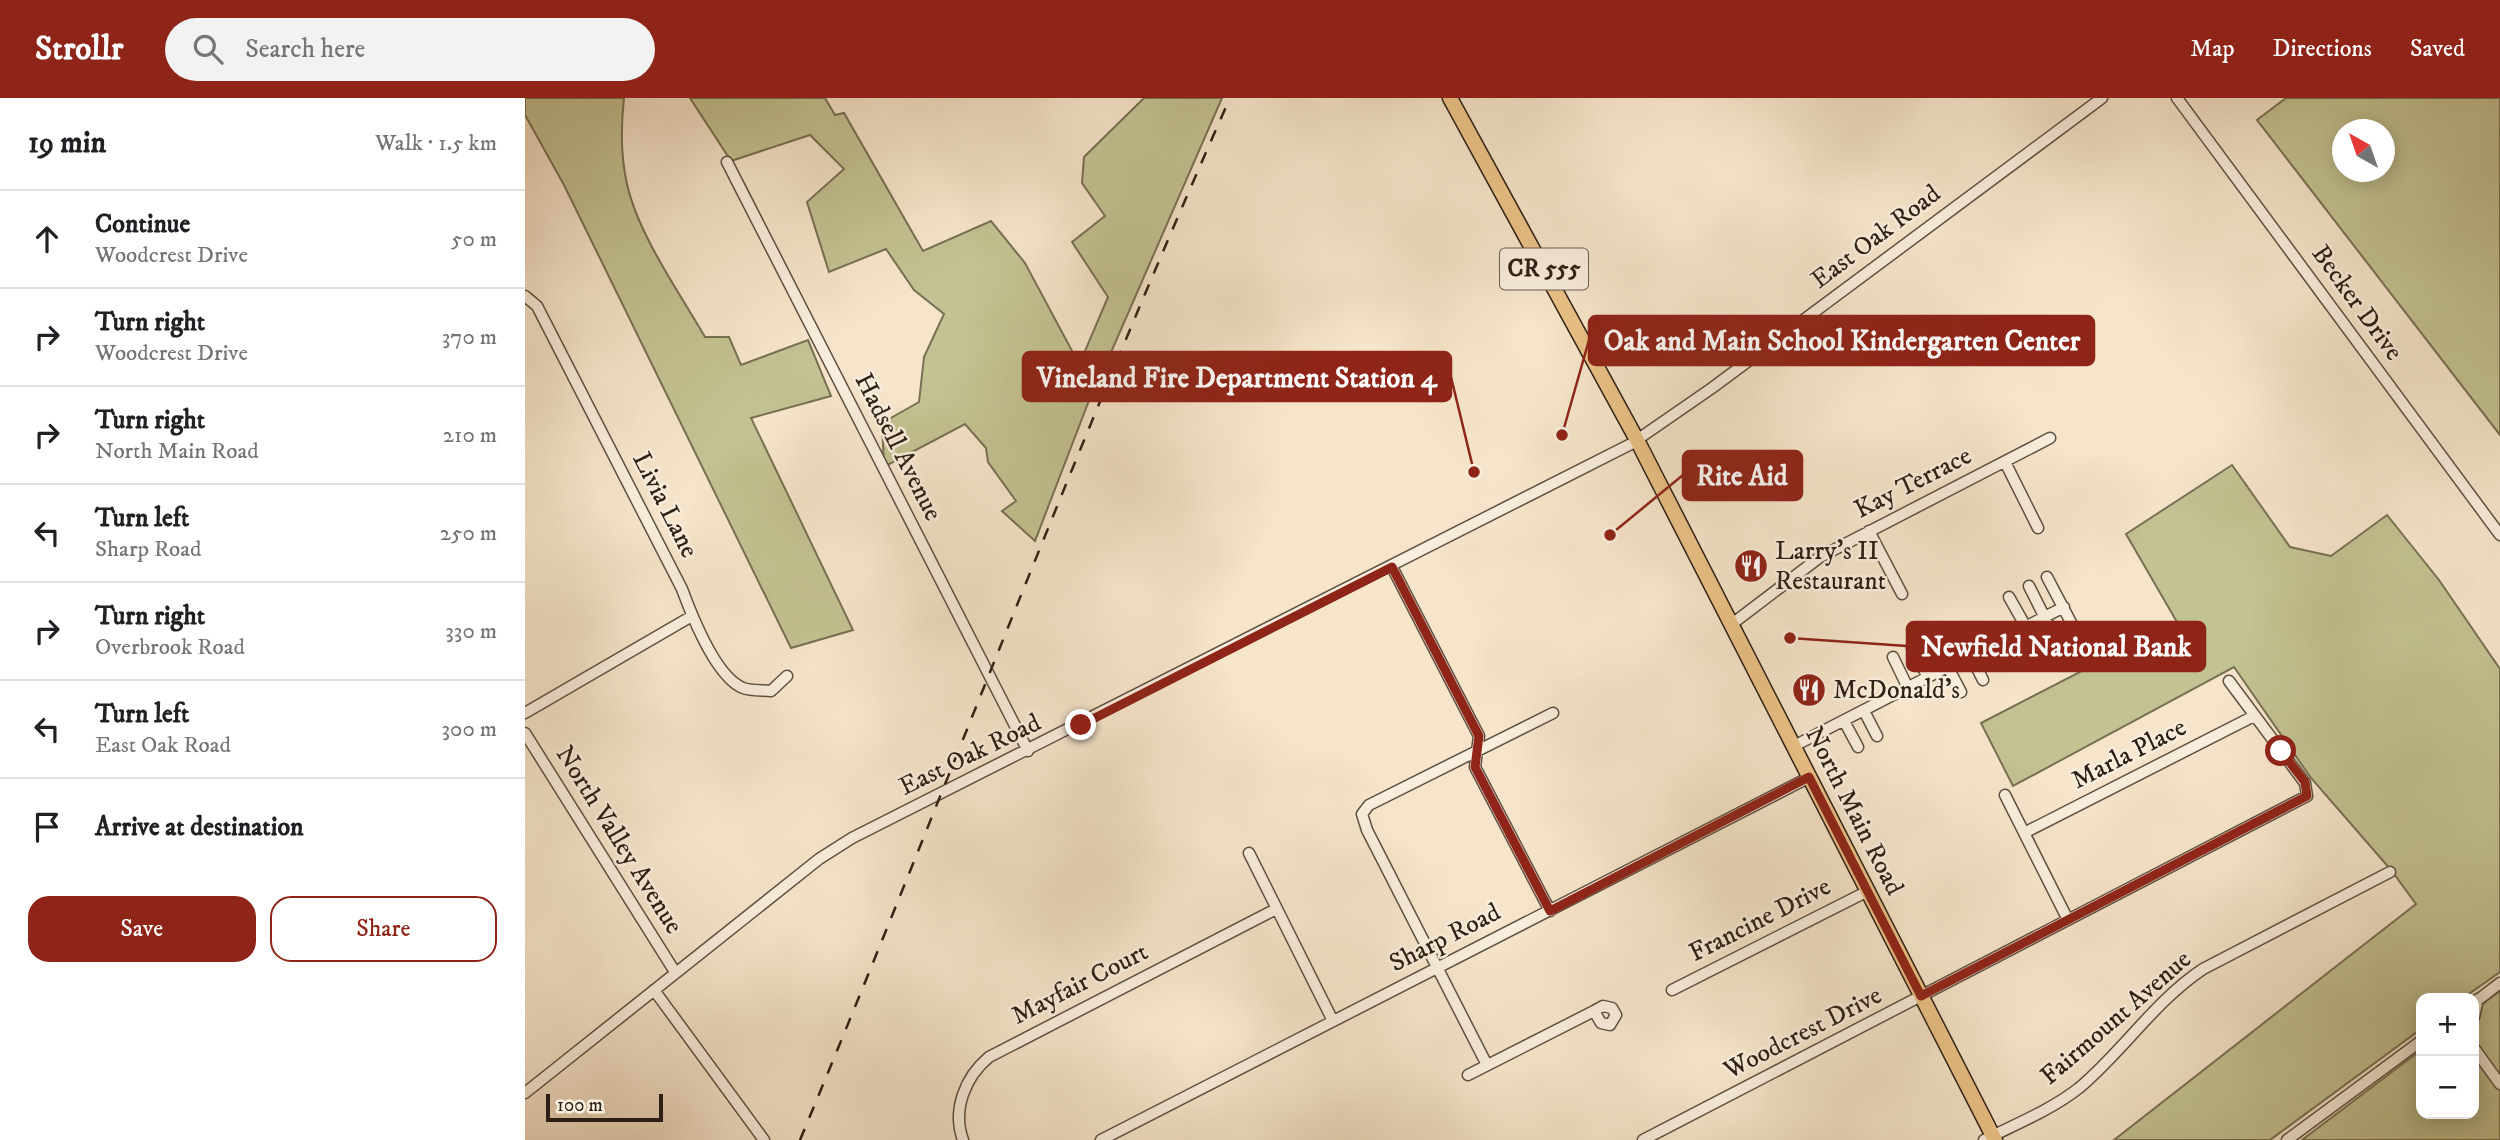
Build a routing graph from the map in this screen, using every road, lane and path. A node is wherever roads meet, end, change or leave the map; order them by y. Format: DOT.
graph roads {
  1 [pos="1450,98"];
  2 [pos="2102,98"];
  3 [pos="2177,98"];
  4 [pos="727,162"];
  5 [pos="525,296"];
  6 [pos="2050,438"];
  7 [pos="1637,440"];
  8 [pos="2005,462"];
  9 [pos="2038,528"];
  10 [pos="1869,531"];
  11 [pos="2500,535"];
  12 [pos="1392,567"];
  13 [pos="2047,577"];
  14 [pos="2029,586"];
  15 [pos="1902,594"];
  16 [pos="2009,597"];
  17 [pos="2064,607"];
  18 [pos="692,616"];
  19 [pos="2044,617"];
  20 [pos="1732,624"];
  21 [pos="2026,627"];
  22 [pos="2076,632"];
  23 [pos="1931,637"];
  24 [pos="2058,644"];
  25 [pos="1912,648"];
  26 [pos="1971,656"];
  27 [pos="1893,657"];
  28 [pos="1949,667"];
  29 [pos="787,676"];
  30 [pos="1928,677"];
  31 [pos="1983,680"];
  32 [pos="2229,681"];
  33 [pos="1908,688"];
  34 [pos="1961,692"];
  35 [pos="1864,711"];
  36 [pos="525,713"];
  37 [pos="1553,713"];
  38 [pos="2254,716"];
  39 [pos="1845,721"];
  40 [pos="525,733"];
  41 [pos="1877,736"];
  42 [pos="1794,746"];
  43 [pos="1858,747"];
  44 [pos="1028,751"];
  45 [pos="1477,751"];
  46 [pos="1809,777"];
  47 [pos="2005,795"];
  48 [pos="2024,833"];
  49 [pos="1249,853"];
  50 [pos="2390,872"];
  51 [pos="1868,891"];
  52 [pos="1276,909"];
  53 [pos="1550,911"];
  54 [pos="2067,918"];
  55 [pos="1437,968"];
  56 [pos="675,972"];
  57 [pos="2500,983"];
  58 [pos="654,990"];
  59 [pos="1672,990"];
  60 [pos="1921,996"];
  61 [pos="2479,999"];
  62 [pos="1594,1011"];
  63 [pos="1333,1021"];
  64 [pos="2416,1045"];
  65 [pos="2479,1055"];
  66 [pos="1487,1065"];
  67 [pos="1468,1075"];
  68 [pos="2500,1084"];
  69 [pos="525,1093"];
  70 [pos="1103,1139"];
  71 [pos="1991,1139"];
  72 [pos="764,1140"];
  73 [pos="963,1140"];
  74 [pos="1643,1140"];
  75 [pos="2287,1140"];
  1 -- 7 [label="main road, North Main Road / CR 555"];
  2 -- 7 [label="street, East Oak Road"];
  3 -- 11 [label="street, Becker Drive"];
  4 -- 44 [label="street, Hadsell Avenue"];
  5 -- 18 [label="street, Livia Lane"];
  6 -- 8 [label="street, Kay Terrace"];
  7 -- 12 [label="street, East Oak Road"];
  7 -- 20 [label="main road, North Main Road / CR 555"];
  8 -- 9 [label="street"];
  8 -- 10 [label="street, Kay Terrace"];
  10 -- 15 [label="street"];
  10 -- 20 [label="street, Kay Terrace"];
  12 -- 44 [label="street, East Oak Road"];
  12 -- 45 [label="street"];
  13 -- 17 [label="street"];
  14 -- 19 [label="street"];
  16 -- 21 [label="street"];
  17 -- 19 [label="street"];
  17 -- 22 [label="street"];
  18 -- 29 [label="street, Livia Lane"];
  18 -- 36 [label="street"];
  19 -- 21 [label="street"];
  19 -- 24 [label="street"];
  20 -- 42 [label="main road, North Main Road / CR 555"];
  21 -- 26 [label="street"];
  23 -- 28 [label="street"];
  25 -- 30 [label="street"];
  26 -- 28 [label="street"];
  26 -- 31 [label="street"];
  27 -- 33 [label="street"];
  28 -- 30 [label="street"];
  28 -- 34 [label="street"];
  30 -- 33 [label="street"];
  32 -- 38 [label="street"];
  33 -- 35 [label="street"];
  35 -- 39 [label="street"];
  35 -- 41 [label="street"];
  37 -- 45 [label="street"];
  38 -- 48 [label="street, Marla Place"];
  38 -- 54 [label="street, Woodcrest Drive"];
  39 -- 42 [label="street"];
  39 -- 43 [label="street"];
  40 -- 56 [label="street, North Valley Avenue"];
  42 -- 46 [label="main road, North Main Road / CR 555"];
  44 -- 56 [label="street, East Oak Road"];
  45 -- 53 [label="street"];
  45 -- 55 [label="street"];
  46 -- 51 [label="main road, North Main Road / CR 555"];
  46 -- 53 [label="street, Sharp Road"];
  47 -- 48 [label="street"];
  48 -- 54 [label="street"];
  49 -- 52 [label="street"];
  50 -- 71 [label="street, Fairmount Avenue"];
  51 -- 59 [label="street, Francine Drive"];
  51 -- 60 [label="main road, North Main Road / CR 555"];
  52 -- 63 [label="street"];
  52 -- 73 [label="street, Mayfair Court"];
  53 -- 55 [label="street, Sharp Road"];
  54 -- 60 [label="street, Woodcrest Drive"];
  55 -- 63 [label="street, Sharp Road"];
  55 -- 66 [label="street"];
  56 -- 58 [label="street, East Oak Road"];
  57 -- 61 [label="street"];
  58 -- 69 [label="street, East Oak Road"];
  58 -- 72 [label="street"];
  60 -- 71 [label="main road, North Main Road / CR 555"];
  60 -- 74 [label="street, Woodcrest Drive"];
  62 -- 66 [label="street"];
  63 -- 70 [label="street, Sharp Road"];
  64 -- 75 [label="street"];
  65 -- 68 [label="street"];
  66 -- 67 [label="street"];
}
